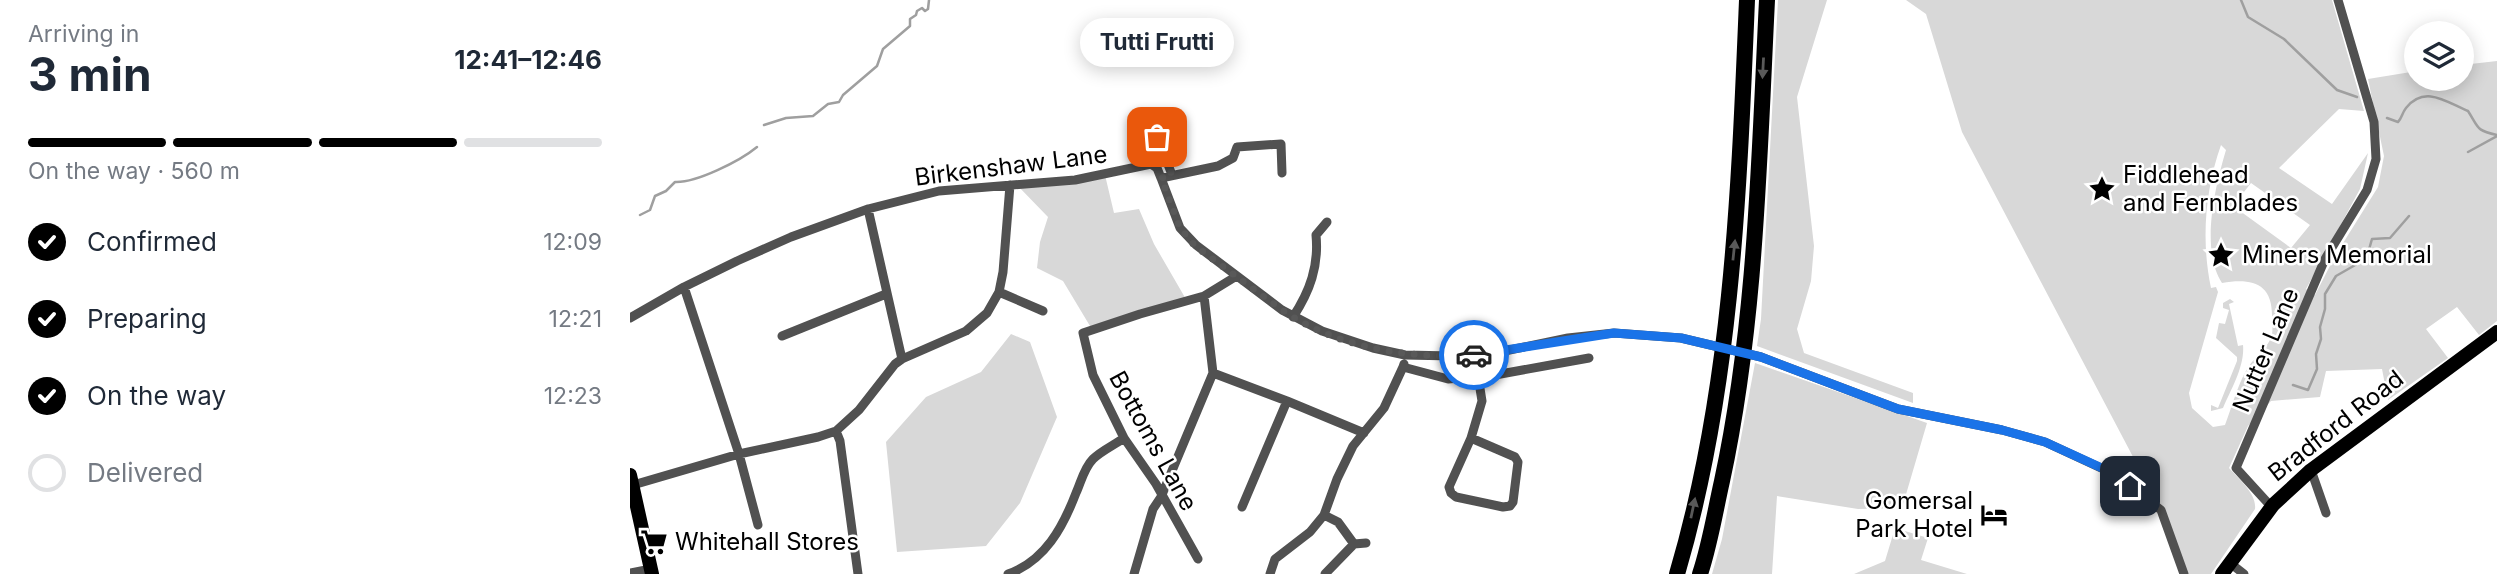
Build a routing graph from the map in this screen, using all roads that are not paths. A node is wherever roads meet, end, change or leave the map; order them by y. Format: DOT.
graph roads {
  1 [pos="1748,0"];
  2 [pos="1767,0"];
  3 [pos="2339,0"];
  4 [pos="1150,117"];
  5 [pos="1282,173"];
  6 [pos="1172,175"];
  7 [pos="1161,178"];
  8 [pos="1010,185"];
  9 [pos="868,209"];
  10 [pos="1327,222"];
  11 [pos="1235,277"];
  12 [pos="684,287"];
  13 [pos="999,292"];
  14 [pos="886,294"];
  15 [pos="1204,296"];
  16 [pos="1043,312"];
  17 [pos="1293,317"];
  18 [pos="630,318"];
  19 [pos="2497,332"];
  20 [pos="782,336"];
  21 [pos="1405,355"];
  22 [pos="1589,358"];
  23 [pos="902,359"];
  24 [pos="1403,367"];
  25 [pos="1213,373"];
  26 [pos="1478,376"];
  27 [pos="1287,401"];
  28 [pos="836,431"];
  29 [pos="1364,433"];
  30 [pos="1471,438"];
  31 [pos="1124,439"];
  32 [pos="739,454"];
  33 [pos="2311,470"];
  34 [pos="631,480"];
  35 [pos="1161,497"];
  36 [pos="2273,505"];
  37 [pos="1242,507"];
  38 [pos="2326,513"];
  39 [pos="1324,514"];
  40 [pos="758,525"];
  41 [pos="1366,543"];
  42 [pos="1354,544"];
  43 [pos="1198,559"];
  44 [pos="2226,568"];
  45 [pos="652,572"];
  46 [pos="630,573"];
  47 [pos="858,574"];
  48 [pos="1008,574"];
  49 [pos="1134,574"];
  50 [pos="1270,574"];
  51 [pos="1325,574"];
  52 [pos="1677,574"];
  53 [pos="1700,574"];
  54 [pos="2184,574"];
  55 [pos="2244,574"];
  52 -- 1 [label="highway, one-way"];
  2 -- 53 [label="highway, one-way"];
  3 -- 36 [label="street, Nutter Lane"];
  4 -- 6 [label="street"];
  5 -- 6 [label="street"];
  6 -- 7 [label="street"];
  7 -- 8 [label="street, Birkenshaw Lane"];
  7 -- 11 [label="street"];
  8 -- 9 [label="street, Birkenshaw Lane"];
  8 -- 13 [label="street"];
  9 -- 12 [label="street, Birkenshaw Lane"];
  9 -- 14 [label="street"];
  10 -- 17 [label="street"];
  11 -- 15 [label="street, Bottoms Lane"];
  11 -- 17 [label="street"];
  12 -- 18 [label="street, Birkenshaw Lane"];
  12 -- 32 [label="street"];
  13 -- 16 [label="street"];
  13 -- 23 [label="street"];
  14 -- 20 [label="street"];
  14 -- 23 [label="street"];
  15 -- 25 [label="street"];
  15 -- 31 [label="street, Bottoms Lane"];
  17 -- 21 [label="street"];
  19 -- 33 [label="main road, Bradford Road"];
  21 -- 24 [label="street"];
  21 -- 54 [label="street"];
  22 -- 26 [label="street"];
  23 -- 28 [label="street"];
  24 -- 26 [label="street"];
  24 -- 29 [label="street"];
  25 -- 27 [label="street"];
  25 -- 35 [label="street"];
  26 -- 30 [label="street"];
  27 -- 29 [label="street"];
  27 -- 37 [label="street"];
  28 -- 32 [label="street"];
  28 -- 47 [label="street"];
  29 -- 39 [label="street"];
  30 -- 30 [label="street"];
  31 -- 35 [label="street, Bottoms Lane"];
  31 -- 48 [label="street"];
  32 -- 34 [label="street"];
  32 -- 40 [label="street"];
  33 -- 36 [label="main road, Bradford Road"];
  33 -- 38 [label="street"];
  34 -- 45 [label="main road"];
  35 -- 43 [label="street, Bottoms Lane"];
  35 -- 49 [label="street"];
  36 -- 44 [label="main road, Bradford Road"];
  39 -- 42 [label="street"];
  39 -- 50 [label="street"];
  41 -- 42 [label="street"];
  42 -- 51 [label="street"];
  44 -- 55 [label="street"];
  45 -- 46 [label="street"];
}
